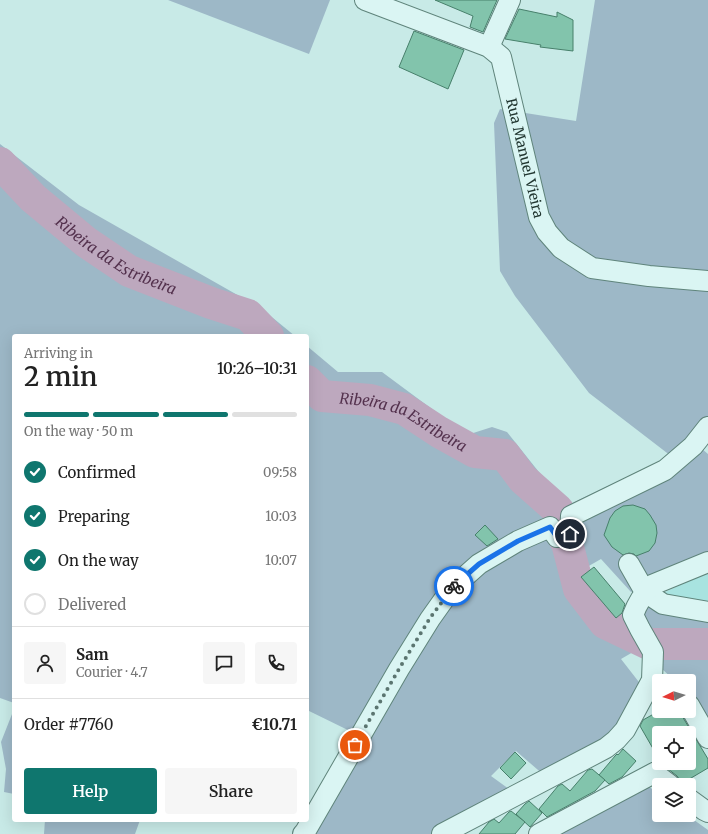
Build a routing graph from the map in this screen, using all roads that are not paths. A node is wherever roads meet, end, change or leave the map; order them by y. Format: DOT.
graph roads {
  1 [pos="365,0"];
  2 [pos="510,0"];
  3 [pos="489,47"];
  4 [pos="708,282"];
  5 [pos="708,427"];
  6 [pos="708,562"];
  7 [pos="629,564"];
  8 [pos="645,592"];
  9 [pos="708,612"];
  10 [pos="658,674"];
  11 [pos="652,691"];
  12 [pos="696,717"];
  13 [pos="708,738"];
  14 [pos="661,778"];
  15 [pos="696,804"];
  16 [pos="708,812"];
  17 [pos="303,834"];
  18 [pos="442,834"];
  19 [pos="539,834"];
  1 -- 3 [label="street, Rua Manuel Vieira"];
  2 -- 3 [label="street"];
  3 -- 4 [label="street, Rua Manuel Vieira"];
  5 -- 17 [label="street"];
  6 -- 8 [label="street"];
  7 -- 8 [label="street"];
  8 -- 9 [label="street"];
  8 -- 10 [label="street"];
  11 -- 18 [label="street"];
  12 -- 13 [label="street"];
  14 -- 19 [label="street"];
  15 -- 16 [label="street"];
}
